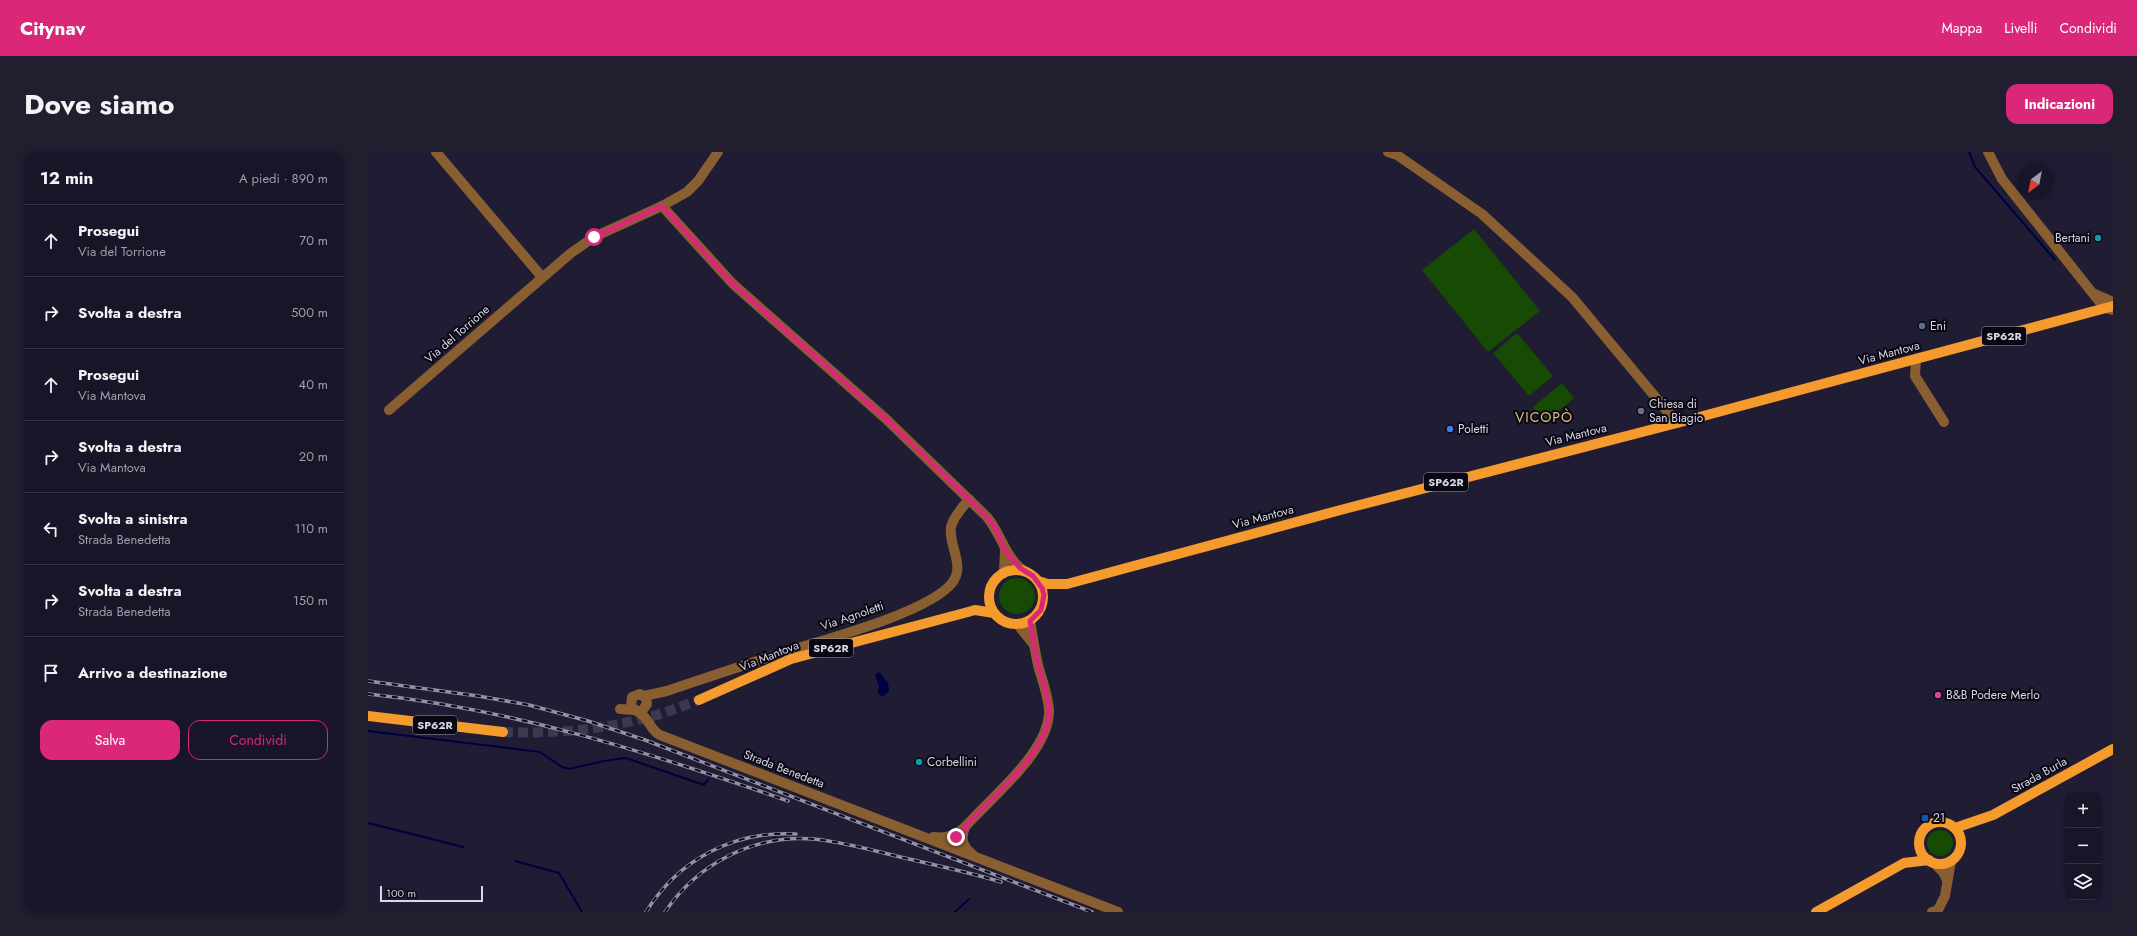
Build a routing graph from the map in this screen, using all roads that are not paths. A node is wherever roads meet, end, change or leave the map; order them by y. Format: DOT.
graph roads {
  1 [pos="436,152"];
  2 [pos="718,152"];
  3 [pos="1988,152"];
  4 [pos="1395,153"];
  5 [pos="662,206"];
  6 [pos="542,277"];
  7 [pos="2112,308"];
  8 [pos="1916,359"];
  9 [pos="389,410"];
  10 [pos="1944,422"];
  11 [pos="1677,423"];
  12 [pos="969,499"];
  13 [pos="1005,550"];
  14 [pos="1026,572"];
  15 [pos="1004,573"];
  16 [pos="1038,581"];
  17 [pos="1067,584"];
  18 [pos="989,594"];
  19 [pos="1043,603"];
  20 [pos="968,612"];
  21 [pos="994,613"];
  22 [pos="1030,621"];
  23 [pos="1018,624"];
  24 [pos="1034,646"];
  25 [pos="699,700"];
  26 [pos="639,704"];
  27 [pos="368,716"];
  28 [pos="503,732"];
  29 [pos="2113,749"];
  30 [pos="1977,822"];
  31 [pos="965,827"];
  32 [pos="1955,828"];
  33 [pos="946,840"];
  34 [pos="962,841"];
  35 [pos="1919,844"];
  36 [pos="1961,845"];
  37 [pos="978,858"];
  38 [pos="1951,861"];
  39 [pos="1931,862"];
  40 [pos="1904,863"];
  41 [pos="1947,880"];
  42 [pos="1118,912"];
  43 [pos="1816,912"];
  44 [pos="1932,912"];
  1 -- 6 [label="street"];
  2 -- 5 [label="street, Via del Torrione"];
  3 -- 7 [label="street"];
  4 -- 11 [label="street"];
  5 -- 6 [label="street, Via del Torrione"];
  5 -- 12 [label="street"];
  6 -- 9 [label="street, Via del Torrione"];
  7 -- 8 [label="main road, Via Mantova / SP62R"];
  8 -- 10 [label="street"];
  8 -- 11 [label="main road, Via Mantova / SP62R"];
  11 -- 17 [label="main road, Via Mantova / SP62R"];
  12 -- 13 [label="street"];
  12 -- 26 [label="street, Via Agnoletti"];
  13 -- 14 [label="street"];
  13 -- 15 [label="street"];
  14 -- 15 [label="main road"];
  14 -- 16 [label="main road, Via Mantova / SP62R"];
  15 -- 18 [label="main road, Via Mantova / SP62R"];
  16 -- 17 [label="main road, Via Mantova / SP62R"];
  16 -- 19 [label="main road"];
  17 -- 19 [label="main road, Via Mantova / SP62R"];
  18 -- 20 [label="main road, Via Mantova / SP62R"];
  18 -- 21 [label="main road"];
  19 -- 22 [label="main road, Via Mantova / SP62R"];
  20 -- 21 [label="main road, Via Mantova / SP62R"];
  20 -- 25 [label="main road, Via Mantova / SP62R"];
  21 -- 23 [label="main road, Via Mantova / SP62R"];
  22 -- 23 [label="main road"];
  22 -- 24 [label="street"];
  23 -- 24 [label="street"];
  24 -- 31 [label="street"];
  26 -- 33 [label="street, Strada Benedetta"];
  27 -- 28 [label="main road, SP62R"];
  29 -- 30 [label="main road, Strada Burla"];
  30 -- 32 [label="main road, Strada Burla"];
  30 -- 36 [label="main road, Strada Burla"];
  31 -- 33 [label="street"];
  31 -- 34 [label="street"];
  32 -- 35 [label="main road, Strada Burla"];
  32 -- 36 [label="main road"];
  33 -- 34 [label="street"];
  33 -- 37 [label="street, Strada Benedetta"];
  34 -- 37 [label="street, Strada Benedetta"];
  35 -- 39 [label="main road"];
  35 -- 40 [label="main road, Strada Burla"];
  36 -- 38 [label="main road, Strada Burla"];
  37 -- 42 [label="street, Strada Benedetta"];
  38 -- 39 [label="main road, Strada Burla"];
  38 -- 41 [label="street"];
  39 -- 40 [label="main road, Strada Burla"];
  39 -- 41 [label="street"];
  40 -- 43 [label="main road, Strada Burla"];
  41 -- 44 [label="street"];
}
